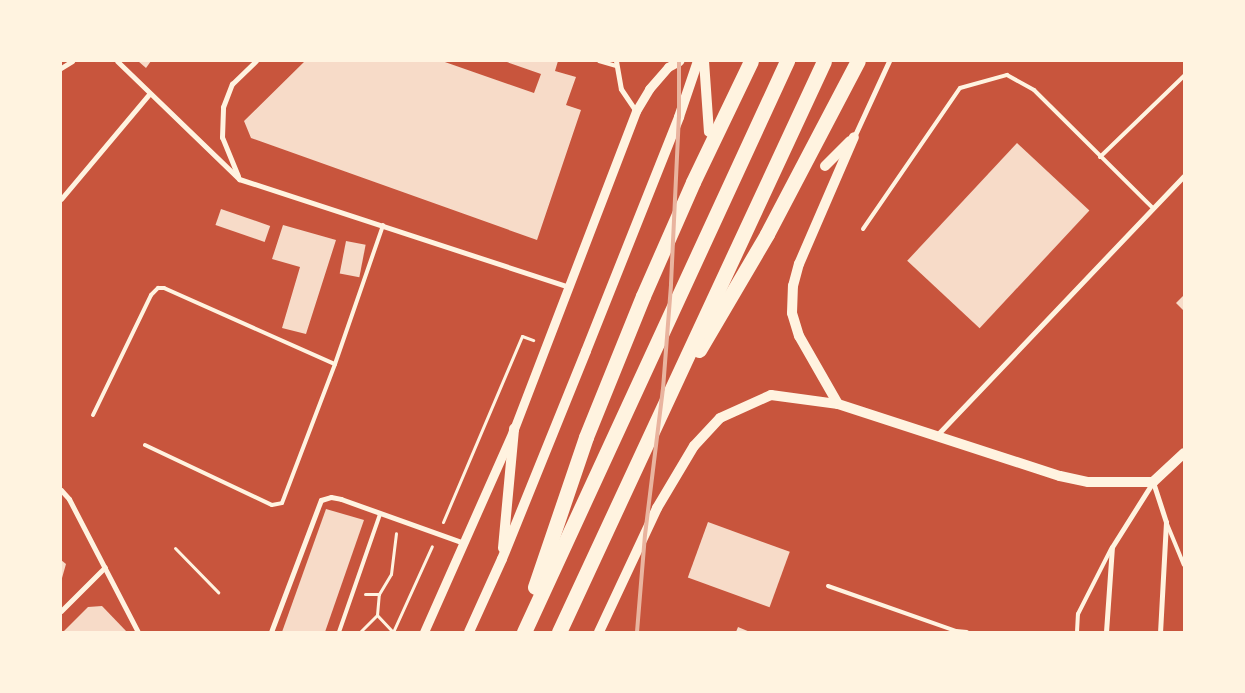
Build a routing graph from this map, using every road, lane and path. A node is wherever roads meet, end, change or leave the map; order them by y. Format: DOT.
graph roads {
  1 [pos="72,61"];
  2 [pos="117,61"];
  3 [pos="256,61"];
  4 [pos="599,61"];
  5 [pos="680,61"];
  6 [pos="698,61"];
  7 [pos="704,61"];
  8 [pos="751,61"];
  9 [pos="787,61"];
  10 [pos="824,61"];
  11 [pos="858,61"];
  12 [pos="889,61"];
  13 [pos="616,64"];
  14 [pos="61,68"];
  15 [pos="1184,76"];
  16 [pos="149,94"];
  17 [pos="636,111"];
  18 [pos="710,132"];
  19 [pos="854,137"];
  20 [pos="1100,157"];
  21 [pos="825,166"];
  22 [pos="1184,176"];
  23 [pos="239,179"];
  24 [pos="61,198"];
  25 [pos="1153,208"];
  26 [pos="383,225"];
  27 [pos="863,229"];
  28 [pos="570,287"];
  29 [pos="335,364"];
  30 [pos="838,404"];
  31 [pos="93,414"];
  32 [pos="514,429"];
  33 [pos="653,429"];
  34 [pos="938,434"];
  35 [pos="145,445"];
  36 [pos="1184,453"];
  37 [pos="1153,482"];
  38 [pos="61,490"];
  39 [pos="380,514"];
  40 [pos="398,520"];
  41 [pos="1166,522"];
  42 [pos="465,543"];
  43 [pos="1112,547"];
  44 [pos="175,548"];
  45 [pos="502,559"];
  46 [pos="1184,565"];
  47 [pos="104,567"];
  48 [pos="828,586"];
  49 [pos="218,592"];
  50 [pos="61,611"];
  51 [pos="376,614"];
  52 [pos="138,632"];
  53 [pos="271,632"];
  54 [pos="339,632"];
  55 [pos="360,632"];
  56 [pos="393,632"];
  57 [pos="424,632"];
  58 [pos="469,632"];
  59 [pos="522,632"];
  60 [pos="559,632"];
  61 [pos="599,632"];
  62 [pos="966,632"];
  63 [pos="1077,632"];
  64 [pos="1106,632"];
  65 [pos="1160,632"];
  1 -- 14 [label="street"];
  2 -- 16 [label="street"];
  3 -- 23 [label="street"];
  4 -- 13 [label="lane"];
  5 -- 17 [label="street"];
  6 -- 45 [label="main road"];
  7 -- 18 [label="main road"];
  8 -- 59 [label="highway"];
  9 -- 59 [label="highway"];
  10 -- 33 [label="highway"];
  11 -- 33 [label="highway"];
  12 -- 19 [label="street"];
  13 -- 17 [label="street"];
  15 -- 20 [label="lane"];
  16 -- 23 [label="street"];
  16 -- 24 [label="street"];
  17 -- 28 [label="street"];
  19 -- 21 [label="main road"];
  19 -- 30 [label="main road"];
  20 -- 25 [label="lane"];
  20 -- 27 [label="lane"];
  22 -- 25 [label="street"];
  23 -- 26 [label="street"];
  25 -- 34 [label="street"];
  26 -- 28 [label="street"];
  26 -- 29 [label="lane"];
  28 -- 32 [label="street"];
  29 -- 31 [label="lane"];
  29 -- 35 [label="lane"];
  30 -- 34 [label="main road"];
  30 -- 61 [label="main road"];
  32 -- 42 [label="street"];
  32 -- 45 [label="main road"];
  33 -- 60 [label="highway"];
  34 -- 37 [label="main road"];
  36 -- 37 [label="main road"];
  37 -- 41 [label="street"];
  37 -- 43 [label="street"];
  38 -- 47 [label="street"];
  39 -- 40 [label="street"];
  39 -- 53 [label="street"];
  39 -- 54 [label="lane"];
  40 -- 42 [label="street"];
  40 -- 51 [label="path"];
  41 -- 46 [label="lane"];
  41 -- 65 [label="street"];
  42 -- 57 [label="street"];
  43 -- 63 [label="lane"];
  43 -- 64 [label="street"];
  44 -- 49 [label="path"];
  45 -- 58 [label="main road"];
  47 -- 50 [label="street"];
  47 -- 52 [label="street"];
  48 -- 62 [label="lane"];
  51 -- 55 [label="path"];
  51 -- 56 [label="path"];
}
